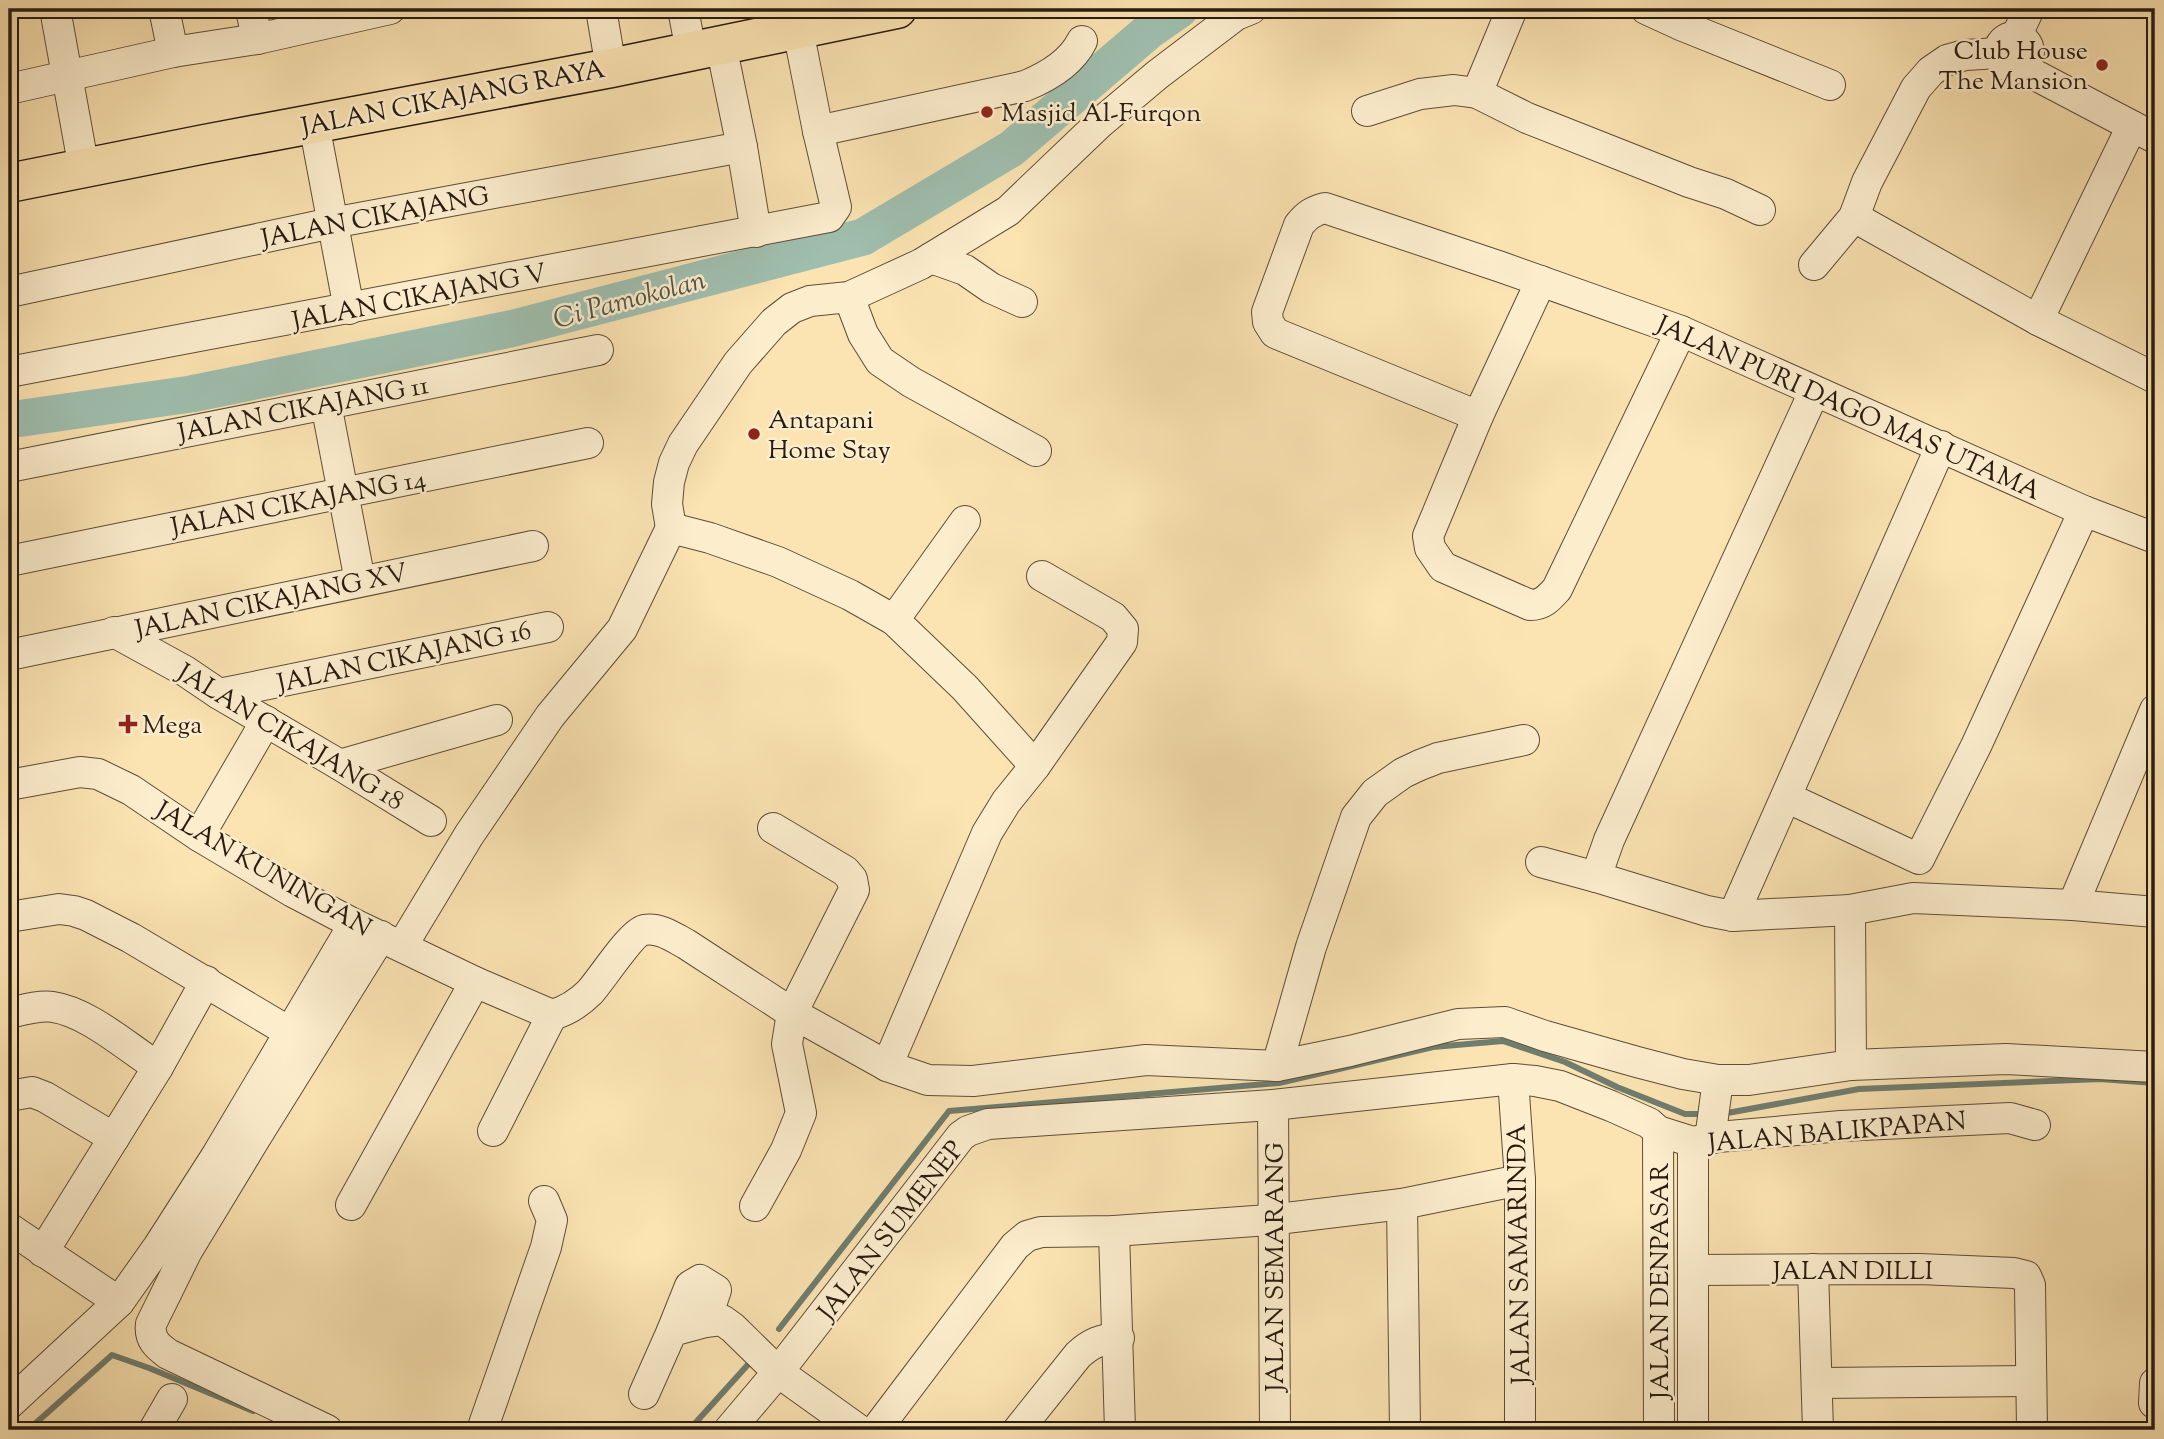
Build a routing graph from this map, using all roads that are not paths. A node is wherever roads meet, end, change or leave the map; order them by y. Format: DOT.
graph roads {
  1 [pos="55,9"];
  2 [pos="164,9"];
  3 [pos="251,9"];
  4 [pos="390,9"];
  5 [pos="601,9"];
  6 [pos="683,9"];
  7 [pos="897,9"];
  8 [pos="1251,9"];
  9 [pos="1512,9"];
  10 [pos="1646,9"];
  11 [pos="2029,9"];
  12 [pos="791,23"];
  13 [pos="257,39"];
  14 [pos="1082,41"];
  15 [pos="706,48"];
  16 [pos="173,52"];
  17 [pos="2011,52"];
  18 [pos="611,68"];
  19 [pos="67,76"];
  20 [pos="1830,85"];
  21 [pos="9,89"];
  22 [pos="1477,93"];
  23 [pos="1367,111"];
  24 [pos="314,124"];
  25 [pos="818,131"];
  26 [pos="2144,132"];
  27 [pos="742,148"];
  28 [pos="84,170"];
  29 [pos="9,183"];
  30 [pos="1759,210"];
  31 [pos="1854,217"];
  32 [pos="332,223"];
  33 [pos="756,232"];
  34 [pos="931,257"];
  35 [pos="1814,265"];
  36 [pos="1541,281"];
  37 [pos="9,292"];
  38 [pos="849,297"];
  39 [pos="1022,302"];
  40 [pos="349,309"];
  41 [pos="2038,320"];
  42 [pos="1681,331"];
  43 [pos="598,350"];
  44 [pos="9,372"];
  45 [pos="2155,378"];
  46 [pos="1814,392"];
  47 [pos="326,404"];
  48 [pos="1478,416"];
  49 [pos="588,443"];
  50 [pos="1941,446"];
  51 [pos="1036,451"];
  52 [pos="9,467"];
  53 [pos="345,493"];
  54 [pos="2084,511"];
  55 [pos="965,520"];
  56 [pos="671,528"];
  57 [pos="2155,538"];
  58 [pos="533,546"];
  59 [pos="9,561"];
  60 [pos="1042,576"];
  61 [pos="360,581"];
  62 [pos="183,619"];
  63 [pos="894,620"];
  64 [pos="548,627"];
  65 [pos="114,632"];
  66 [pos="9,654"];
  67 [pos="185,671"];
  68 [pos="219,694"];
  69 [pos="2155,710"];
  70 [pos="497,720"];
  71 [pos="266,721"];
  72 [pos="1524,740"];
  73 [pos="340,765"];
  74 [pos="1035,766"];
  75 [pos="9,785"];
  76 [pos="1786,797"];
  77 [pos="431,821"];
  78 [pos="772,828"];
  79 [pos="199,836"];
  80 [pos="1919,859"];
  81 [pos="1541,862"];
  82 [pos="1596,877"];
  83 [pos="1913,898"];
  84 [pos="2073,905"];
  85 [pos="1850,910"];
  86 [pos="2155,912"];
  87 [pos="1733,916"];
  88 [pos="9,917"];
  89 [pos="354,924"];
  90 [pos="392,941"];
  91 [pos="206,981"];
  92 [pos="475,982"];
  93 [pos="9,1013"];
  94 [pos="792,1013"];
  95 [pos="552,1015"];
  96 [pos="291,1033"];
  97 [pos="1851,1065"];
  98 [pos="887,1066"];
  99 [pos="1277,1066"];
  100 [pos="2155,1067"];
  101 [pos="158,1068"];
  102 [pos="1513,1079"];
  103 [pos="9,1096"];
  104 [pos="1273,1105"];
  105 [pos="1710,1118"];
  106 [pos="2035,1125"];
  107 [pos="494,1131"];
  108 [pos="1658,1131"];
  109 [pos="114,1138"];
  110 [pos="1520,1180"];
  111 [pos="544,1201"];
  112 [pos="1402,1203"];
  113 [pos="351,1205"];
  114 [pos="755,1206"];
  115 [pos="1273,1220"];
  116 [pos="9,1228"];
  117 [pos="1114,1231"];
  118 [pos="43,1252"];
  119 [pos="1813,1269"];
  120 [pos="1693,1270"];
  121 [pos="119,1301"];
  122 [pos="705,1322"];
  123 [pos="672,1331"];
  124 [pos="1118,1338"];
  125 [pos="778,1372"];
  126 [pos="2030,1381"];
  127 [pos="1818,1383"];
  128 [pos="2155,1383"];
  129 [pos="644,1394"];
  130 [pos="172,1399"];
  131 [pos="2154,1403"];
  132 [pos="9,1404"];
  133 [pos="154,1430"];
  134 [pos="327,1430"];
  135 [pos="482,1430"];
  136 [pos="729,1430"];
  137 [pos="859,1430"];
  138 [pos="876,1430"];
  139 [pos="1018,1430"];
  140 [pos="1120,1430"];
  141 [pos="1275,1430"];
  142 [pos="1405,1430"];
  143 [pos="1520,1430"];
  144 [pos="1659,1430"];
  145 [pos="1693,1430"];
  146 [pos="1818,1430"];
  147 [pos="2032,1430"];
  1 -- 19 [label="street"];
  2 -- 16 [label="street"];
  3 -- 13 [label="street"];
  4 -- 13 [label="street"];
  5 -- 18 [label="street"];
  6 -- 15 [label="street"];
  7 -- 12 [label="main road, JALAN CIKAJANG RAYA"];
  8 -- 34 [label="street"];
  9 -- 22 [label="street"];
  10 -- 20 [label="street"];
  11 -- 17 [label="street"];
  12 -- 15 [label="main road, JALAN CIKAJANG RAYA"];
  12 -- 25 [label="street"];
  13 -- 16 [label="street"];
  14 -- 25 [label="street"];
  15 -- 18 [label="main road, JALAN CIKAJANG RAYA"];
  15 -- 27 [label="street"];
  16 -- 19 [label="street"];
  17 -- 26 [label="street"];
  17 -- 31 [label="street"];
  18 -- 24 [label="main road, JALAN CIKAJANG RAYA"];
  19 -- 21 [label="street"];
  19 -- 28 [label="street"];
  22 -- 23 [label="street"];
  22 -- 30 [label="street"];
  24 -- 28 [label="main road, JALAN CIKAJANG RAYA"];
  24 -- 32 [label="street"];
  25 -- 33 [label="street, JALAN CIKAJANG V"];
  26 -- 41 [label="street"];
  27 -- 32 [label="street, JALAN CIKAJANG"];
  27 -- 33 [label="street"];
  28 -- 29 [label="main road, JALAN CIKAJANG RAYA"];
  31 -- 35 [label="street"];
  31 -- 41 [label="street"];
  32 -- 37 [label="street, JALAN CIKAJANG"];
  32 -- 40 [label="street"];
  33 -- 40 [label="street, JALAN CIKAJANG V"];
  34 -- 38 [label="street"];
  34 -- 39 [label="street"];
  36 -- 42 [label="street, JALAN PURI DAGO MAS UTAMA"];
  36 -- 48 [label="street"];
  36 -- 48 [label="street, JALAN PURI DAGO MAS UTAMA"];
  38 -- 51 [label="street"];
  38 -- 56 [label="street"];
  40 -- 44 [label="street, JALAN CIKAJANG V"];
  41 -- 45 [label="street"];
  42 -- 46 [label="street, JALAN PURI DAGO MAS UTAMA"];
  42 -- 48 [label="street"];
  43 -- 47 [label="street, JALAN CIKAJANG 11"];
  46 -- 50 [label="street, JALAN PURI DAGO MAS UTAMA"];
  46 -- 82 [label="street"];
  47 -- 52 [label="street, JALAN CIKAJANG 11"];
  47 -- 53 [label="street"];
  49 -- 53 [label="street, JALAN CIKAJANG 14"];
  50 -- 54 [label="street, JALAN PURI DAGO MAS UTAMA"];
  50 -- 76 [label="street"];
  53 -- 59 [label="street, JALAN CIKAJANG 14"];
  53 -- 61 [label="street"];
  54 -- 57 [label="street, JALAN PURI DAGO MAS UTAMA"];
  54 -- 80 [label="street"];
  55 -- 63 [label="street"];
  56 -- 63 [label="street"];
  56 -- 90 [label="street"];
  58 -- 61 [label="street, JALAN CIKAJANG XV"];
  60 -- 74 [label="street"];
  61 -- 62 [label="street, JALAN CIKAJANG XV"];
  62 -- 65 [label="street, JALAN CIKAJANG XV"];
  62 -- 67 [label="street"];
  63 -- 74 [label="street"];
  64 -- 68 [label="street, JALAN CIKAJANG 16"];
  65 -- 66 [label="street, JALAN CIKAJANG XV"];
  65 -- 67 [label="street, JALAN CIKAJANG 18"];
  67 -- 68 [label="street, JALAN CIKAJANG 18"];
  68 -- 71 [label="street, JALAN CIKAJANG 18"];
  69 -- 84 [label="street"];
  70 -- 73 [label="street"];
  71 -- 73 [label="street, JALAN CIKAJANG 18"];
  71 -- 79 [label="street"];
  72 -- 99 [label="street"];
  73 -- 77 [label="street, JALAN CIKAJANG 18"];
  74 -- 98 [label="street"];
  75 -- 79 [label="street, JALAN KUNINGAN"];
  76 -- 80 [label="street"];
  76 -- 87 [label="street"];
  78 -- 94 [label="street"];
  79 -- 89 [label="street, JALAN KUNINGAN"];
  80 -- 83 [label="street"];
  81 -- 82 [label="street"];
  82 -- 87 [label="street"];
  83 -- 84 [label="street"];
  83 -- 85 [label="street"];
  84 -- 86 [label="street"];
  85 -- 87 [label="street"];
  85 -- 97 [label="street"];
  88 -- 91 [label="street"];
  89 -- 90 [label="street, JALAN KUNINGAN"];
  89 -- 96 [label="street"];
  90 -- 92 [label="street, JALAN KUNINGAN"];
  90 -- 134 [label="street"];
  91 -- 96 [label="street"];
  91 -- 101 [label="street"];
  92 -- 95 [label="street, JALAN KUNINGAN"];
  92 -- 113 [label="street"];
  93 -- 101 [label="street"];
  94 -- 95 [label="street"];
  94 -- 98 [label="street"];
  94 -- 114 [label="street"];
  95 -- 107 [label="street"];
  96 -- 121 [label="street"];
  97 -- 100 [label="street"];
  97 -- 105 [label="street"];
  98 -- 99 [label="street"];
  99 -- 105 [label="street"];
  101 -- 109 [label="street"];
  102 -- 104 [label="street, JALAN BALIKPAPAN"];
  102 -- 108 [label="street, JALAN BALIKPAPAN"];
  102 -- 110 [label="street, JALAN SAMARINDA"];
  103 -- 109 [label="street"];
  104 -- 115 [label="street, JALAN SEMARANG"];
  104 -- 125 [label="street, JALAN SUMENEP"];
  105 -- 106 [label="street, JALAN BALIKPAPAN"];
  105 -- 108 [label="street, JALAN BALIKPAPAN"];
  105 -- 120 [label="street"];
  108 -- 144 [label="street, JALAN DENPASAR"];
  109 -- 118 [label="street"];
  110 -- 112 [label="street"];
  110 -- 143 [label="street, JALAN SAMARINDA"];
  111 -- 135 [label="street"];
  112 -- 115 [label="street"];
  112 -- 142 [label="street"];
  115 -- 117 [label="street"];
  115 -- 141 [label="street, JALAN SEMARANG"];
  116 -- 118 [label="street"];
  117 -- 124 [label="street"];
  117 -- 138 [label="street"];
  118 -- 121 [label="street"];
  119 -- 120 [label="street, JALAN DILLI"];
  119 -- 126 [label="street, JALAN DILLI"];
  119 -- 127 [label="street"];
  120 -- 145 [label="street"];
  121 -- 132 [label="street"];
  122 -- 123 [label="street"];
  122 -- 123 [label="street"];
  122 -- 125 [label="street"];
  123 -- 129 [label="street"];
  124 -- 139 [label="street"];
  124 -- 140 [label="street"];
  125 -- 136 [label="street, JALAN SUMENEP"];
  125 -- 137 [label="street"];
  126 -- 127 [label="street"];
  126 -- 147 [label="street"];
  127 -- 146 [label="street"];
  128 -- 131 [label="street"];
  130 -- 133 [label="street"];
}
